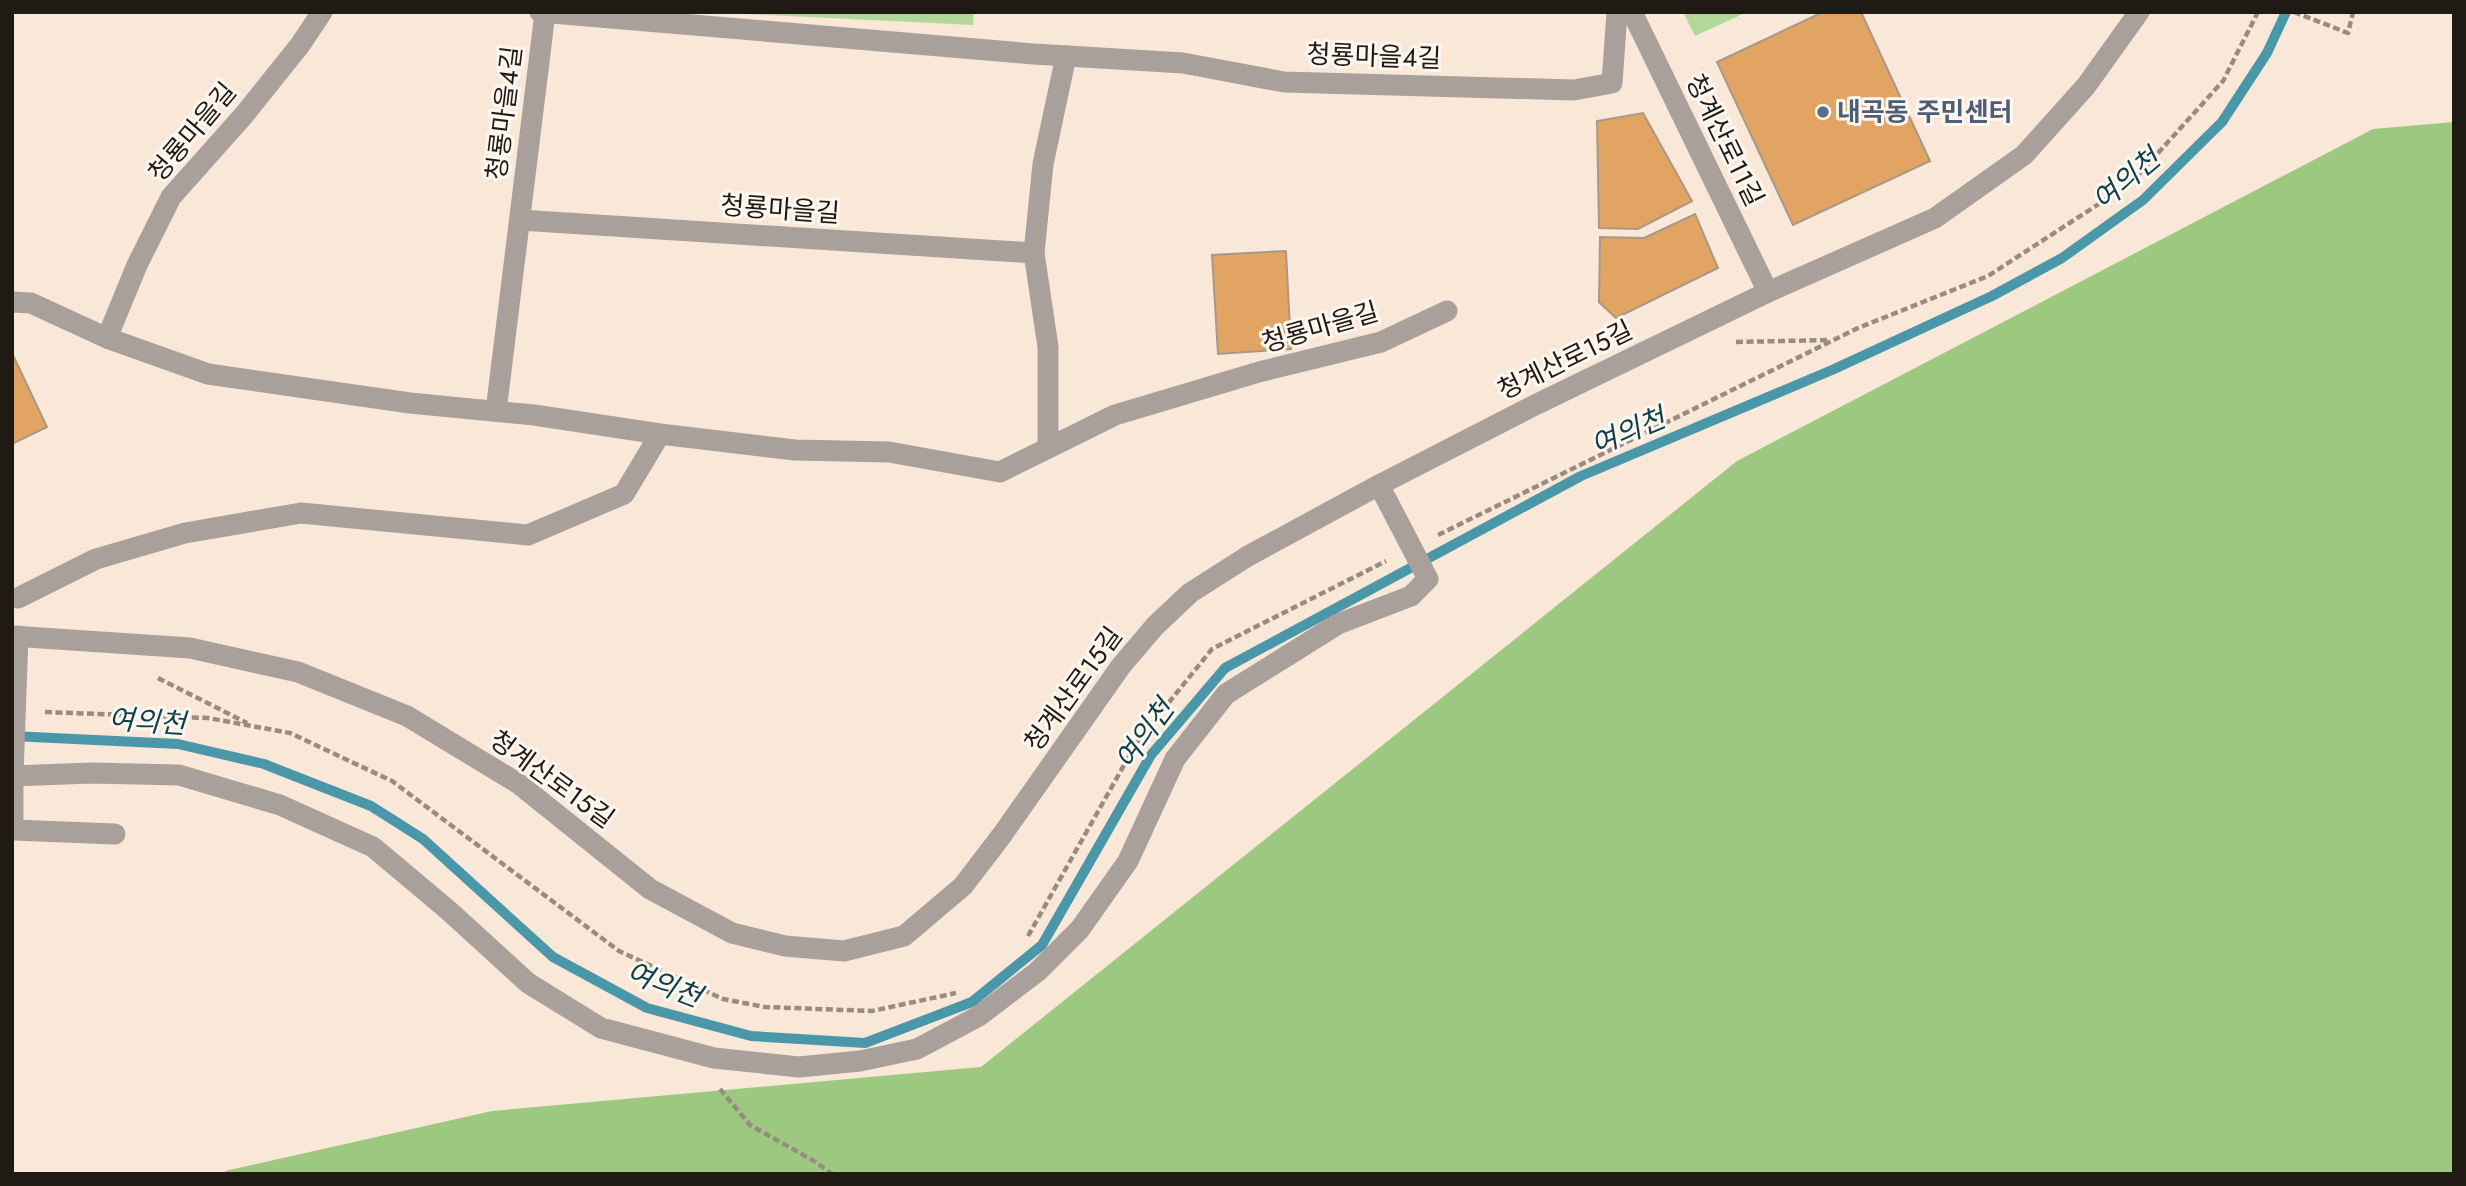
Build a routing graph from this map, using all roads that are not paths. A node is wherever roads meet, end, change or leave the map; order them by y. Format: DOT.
graph roads {
  1 [pos="322,12"];
  2 [pos="540,12"];
  3 [pos="1616,12"];
  4 [pos="1632,12"];
  5 [pos="2139,12"];
  6 [pos="545,13"];
  7 [pos="1066,56"];
  8 [pos="520,220"];
  9 [pos="1034,253"];
  10 [pos="1768,292"];
  11 [pos="12,302"];
  12 [pos="1447,311"];
  13 [pos="107,338"];
  14 [pos="496,411"];
  15 [pos="660,434"];
  16 [pos="1048,447"];
  17 [pos="1379,485"];
  18 [pos="15,594"];
  19 [pos="15,636"];
  20 [pos="12,776"];
  21 [pos="13,830"];
  22 [pos="115,834"];
  1 -- 13 [label="street, 청룡마을길"];
  2 -- 6 [label="street, 청룡마을4길"];
  3 -- 7 [label="street, 청룡마을4길"];
  4 -- 10 [label="street, 청계산로11길"];
  5 -- 10 [label="street, 청계산로15길"];
  6 -- 7 [label="street, 청룡마을4길"];
  6 -- 8 [label="street, 청룡마을4길"];
  7 -- 9 [label="street"];
  8 -- 9 [label="street, 청룡마을길"];
  8 -- 14 [label="street"];
  9 -- 16 [label="street"];
  10 -- 17 [label="street, 청계산로15길"];
  11 -- 13 [label="street, 청룡마을길"];
  12 -- 16 [label="street, 청룡마을길"];
  13 -- 14 [label="street, 청룡마을길"];
  14 -- 15 [label="street, 청룡마을길"];
  15 -- 16 [label="street, 청룡마을길"];
  15 -- 18 [label="street"];
  17 -- 19 [label="street, 청계산로15길"];
  17 -- 20 [label="street"];
  18 -- 19 [label="street"];
  19 -- 20 [label="street"];
  20 -- 21 [label="street"];
  21 -- 22 [label="street"];
}
